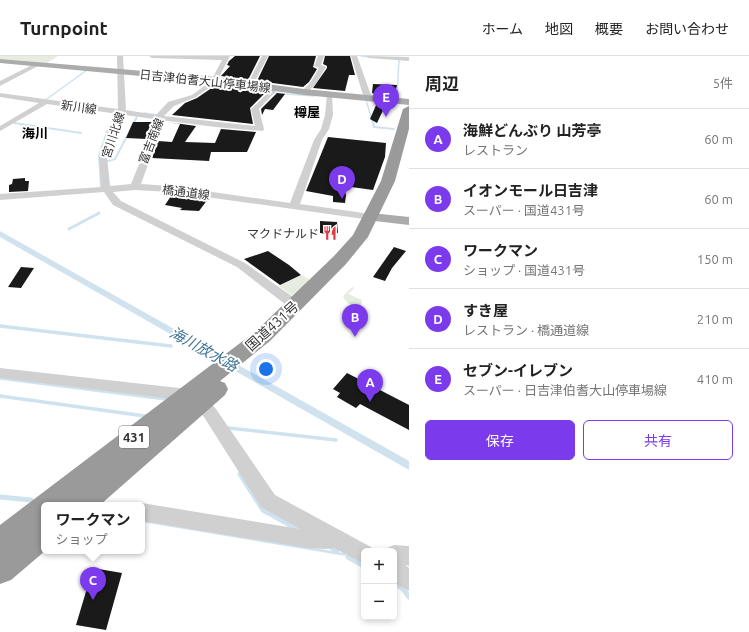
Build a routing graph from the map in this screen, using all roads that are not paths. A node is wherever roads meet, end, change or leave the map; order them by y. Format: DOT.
graph roads {
  1 [pos="120,56"];
  2 [pos="152,56"];
  3 [pos="265,56"];
  4 [pos="321,56"];
  5 [pos="354,56"];
  6 [pos="369,56"];
  7 [pos="226,57"];
  8 [pos="400,57"];
  9 [pos="409,59"];
  10 [pos="0,61"];
  11 [pos="38,64"];
  12 [pos="121,72"];
  13 [pos="216,80"];
  14 [pos="0,84"];
  15 [pos="250,85"];
  16 [pos="276,88"];
  17 [pos="304,92"];
  18 [pos="330,95"];
  19 [pos="0,96"];
  20 [pos="368,98"];
  21 [pos="45,102"];
  22 [pos="409,102"];
  23 [pos="409,109"];
  24 [pos="122,113"];
  25 [pos="158,118"];
  26 [pos="0,129"];
  27 [pos="409,142"];
  28 [pos="135,187"];
  29 [pos="106,189"];
  30 [pos="0,197"];
  31 [pos="294,206"];
  32 [pos="379,217"];
  33 [pos="409,221"];
  34 [pos="295,305"];
  35 [pos="234,366"];
  36 [pos="0,373"];
  37 [pos="194,399"];
  38 [pos="51,502"];
  39 [pos="83,502"];
  40 [pos="41,510"];
  41 [pos="145,512"];
  42 [pos="41,536"];
  43 [pos="335,538"];
  44 [pos="0,542"];
  45 [pos="361,552"];
  46 [pos="397,555"];
  47 [pos="409,556"];
  48 [pos="0,569"];
  49 [pos="397,572"];
  50 [pos="409,581"];
  1 -- 12 [label="street, 宮川北線"];
  2 -- 7 [label="street"];
  3 -- 15 [label="street"];
  4 -- 17 [label="street"];
  5 -- 20 [label="street"];
  6 -- 8 [label="street"];
  7 -- 13 [label="street, 富吉南線"];
  8 -- 9 [label="street"];
  10 -- 11 [label="main road, 日吉津伯耆大山停車場線"];
  11 -- 12 [label="main road, 日吉津伯耆大山停車場線"];
  11 -- 14 [label="street"];
  12 -- 13 [label="main road, 日吉津伯耆大山停車場線"];
  12 -- 24 [label="street, 宮川北線"];
  13 -- 15 [label="main road, 日吉津伯耆大山停車場線"];
  13 -- 25 [label="street, 富吉南線"];
  15 -- 16 [label="main road, 日吉津伯耆大山停車場線"];
  16 -- 17 [label="main road, 日吉津伯耆大山停車場線"];
  16 -- 25 [label="street, 新川線"];
  17 -- 18 [label="main road, 日吉津伯耆大山停車場線"];
  18 -- 20 [label="main road, 日吉津伯耆大山停車場線"];
  18 -- 31 [label="street"];
  19 -- 21 [label="street, 新川線"];
  20 -- 22 [label="main road, 日吉津伯耆大山停車場線"];
  21 -- 24 [label="street, 新川線"];
  21 -- 26 [label="street"];
  23 -- 32 [label="highway, 国道431号 / 431"];
  24 -- 25 [label="street, 新川線"];
  24 -- 29 [label="street, 宮川北線"];
  25 -- 28 [label="street, 富吉南線"];
  27 -- 32 [label="highway, 国道431号 / 431"];
  28 -- 29 [label="street, 橋通道線"];
  28 -- 31 [label="street, 橋通道線"];
  29 -- 30 [label="street, 橋通道線"];
  29 -- 34 [label="street"];
  31 -- 32 [label="street, 橋通道線"];
  32 -- 33 [label="main road"];
  32 -- 34 [label="highway, 国道431号 / 431"];
  32 -- 35 [label="highway, 国道431号 / 431"];
  34 -- 35 [label="highway, 国道431号 / 431"];
  35 -- 37 [label="highway, 国道431号 / 431"];
  36 -- 37 [label="street"];
  37 -- 38 [label="highway, 国道431号 / 431"];
  37 -- 39 [label="highway, 国道431号 / 431"];
  37 -- 43 [label="street"];
  40 -- 44 [label="highway"];
  41 -- 43 [label="street"];
  42 -- 48 [label="highway"];
  43 -- 45 [label="street"];
  46 -- 47 [label="street"];
  49 -- 50 [label="street"];
}
